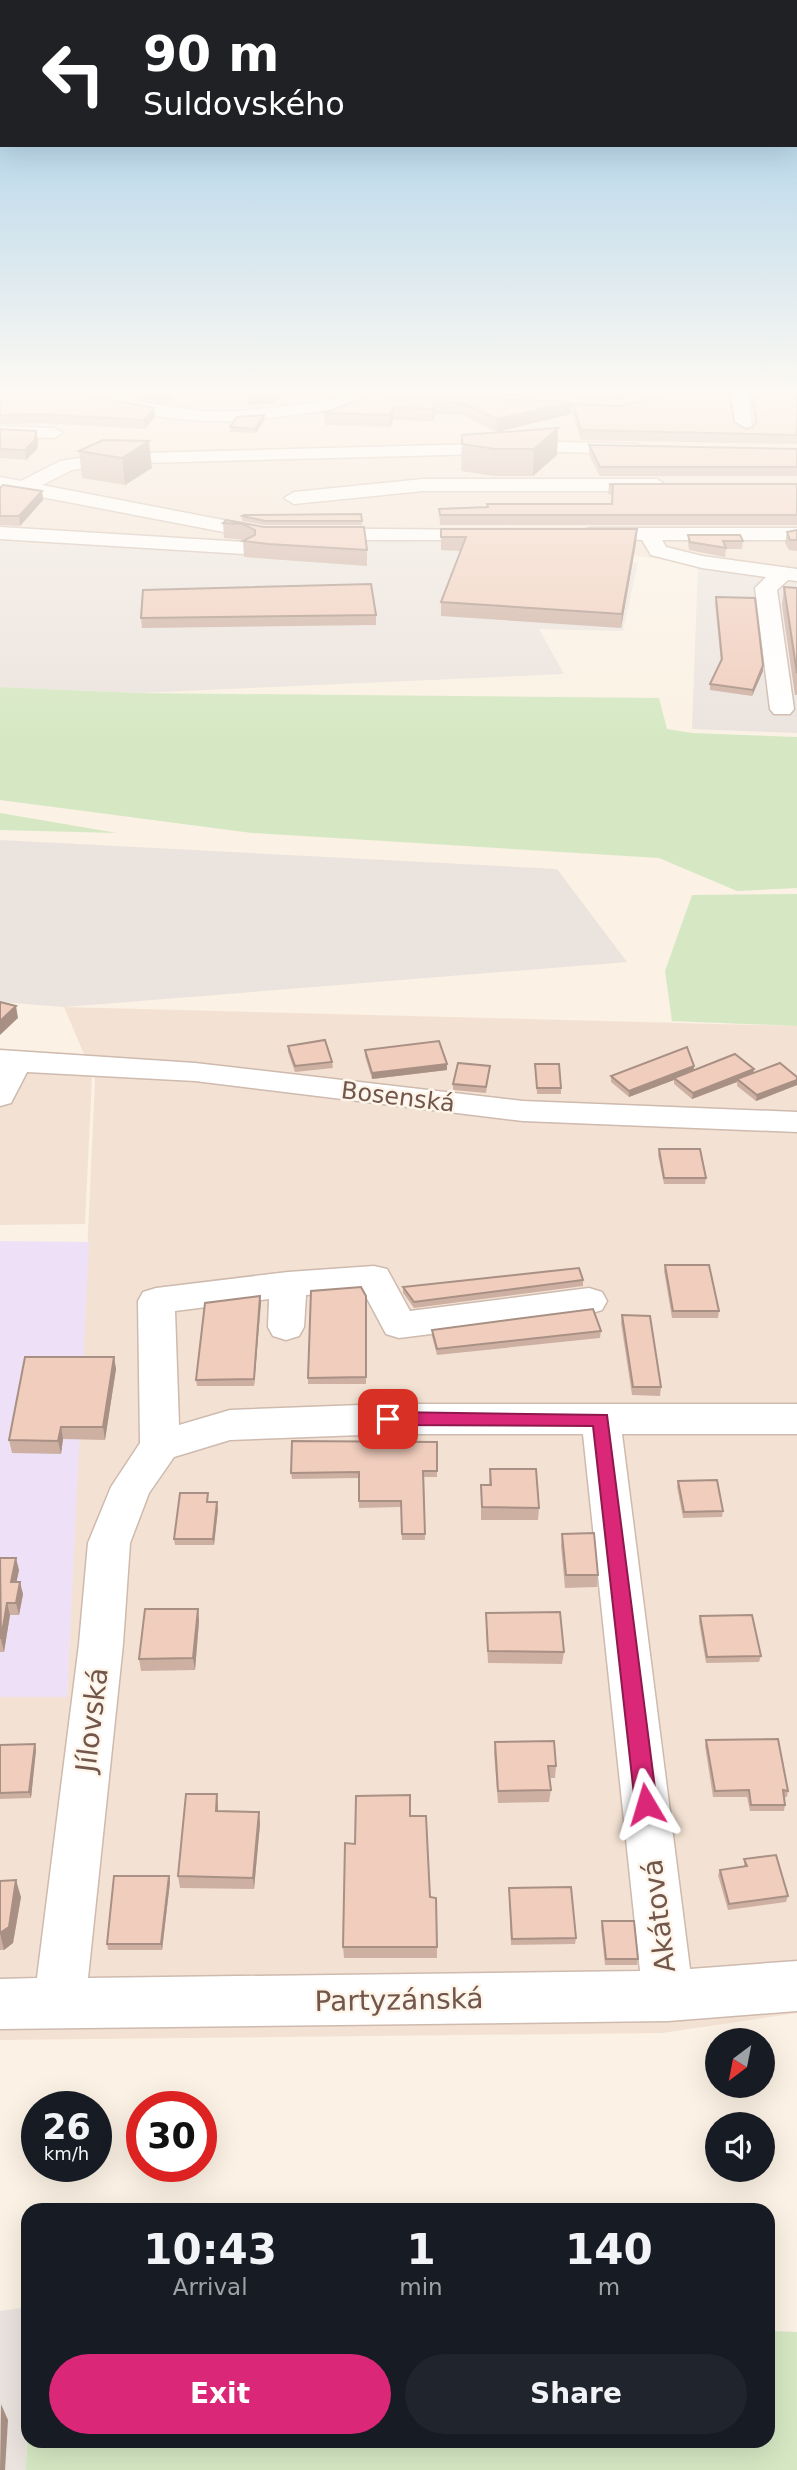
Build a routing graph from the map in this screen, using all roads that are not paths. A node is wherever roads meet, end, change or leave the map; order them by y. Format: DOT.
graph roads {
  1 [pos="137,508"];
  2 [pos="0,533"];
  3 [pos="265,534"];
  4 [pos="513,534"];
  5 [pos="567,534"];
  6 [pos="649,534"];
  7 [pos="797,534"];
  8 [pos="791,574"];
  9 [pos="782,709"];
  10 [pos="8,1060"];
  11 [pos="0,1096"];
  12 [pos="797,1122"];
  13 [pos="288,1283"];
  14 [pos="589,1301"];
  15 [pos="286,1327"];
  16 [pos="797,1419"];
  17 [pos="601,1420"];
  18 [pos="160,1446"];
  19 [pos="797,1986"];
  20 [pos="668,1996"];
  21 [pos="0,2004"];
  22 [pos="60,2005"];
  1 -- 3 [label="street"];
  2 -- 3 [label="street"];
  3 -- 4 [label="street"];
  5 -- 6 [label="street"];
  6 -- 7 [label="street"];
  6 -- 8 [label="street"];
  8 -- 9 [label="street"];
  10 -- 11 [label="street"];
  10 -- 12 [label="street, Bosenská"];
  13 -- 14 [label="street"];
  13 -- 15 [label="street"];
  13 -- 18 [label="street"];
  16 -- 17 [label="street"];
  17 -- 18 [label="street"];
  17 -- 20 [label="street, Akátová"];
  18 -- 22 [label="street, Jílovská"];
  19 -- 20 [label="street, Partyzánská"];
  20 -- 22 [label="street, Partyzánská"];
  21 -- 22 [label="street, Partyzánská"];
}
